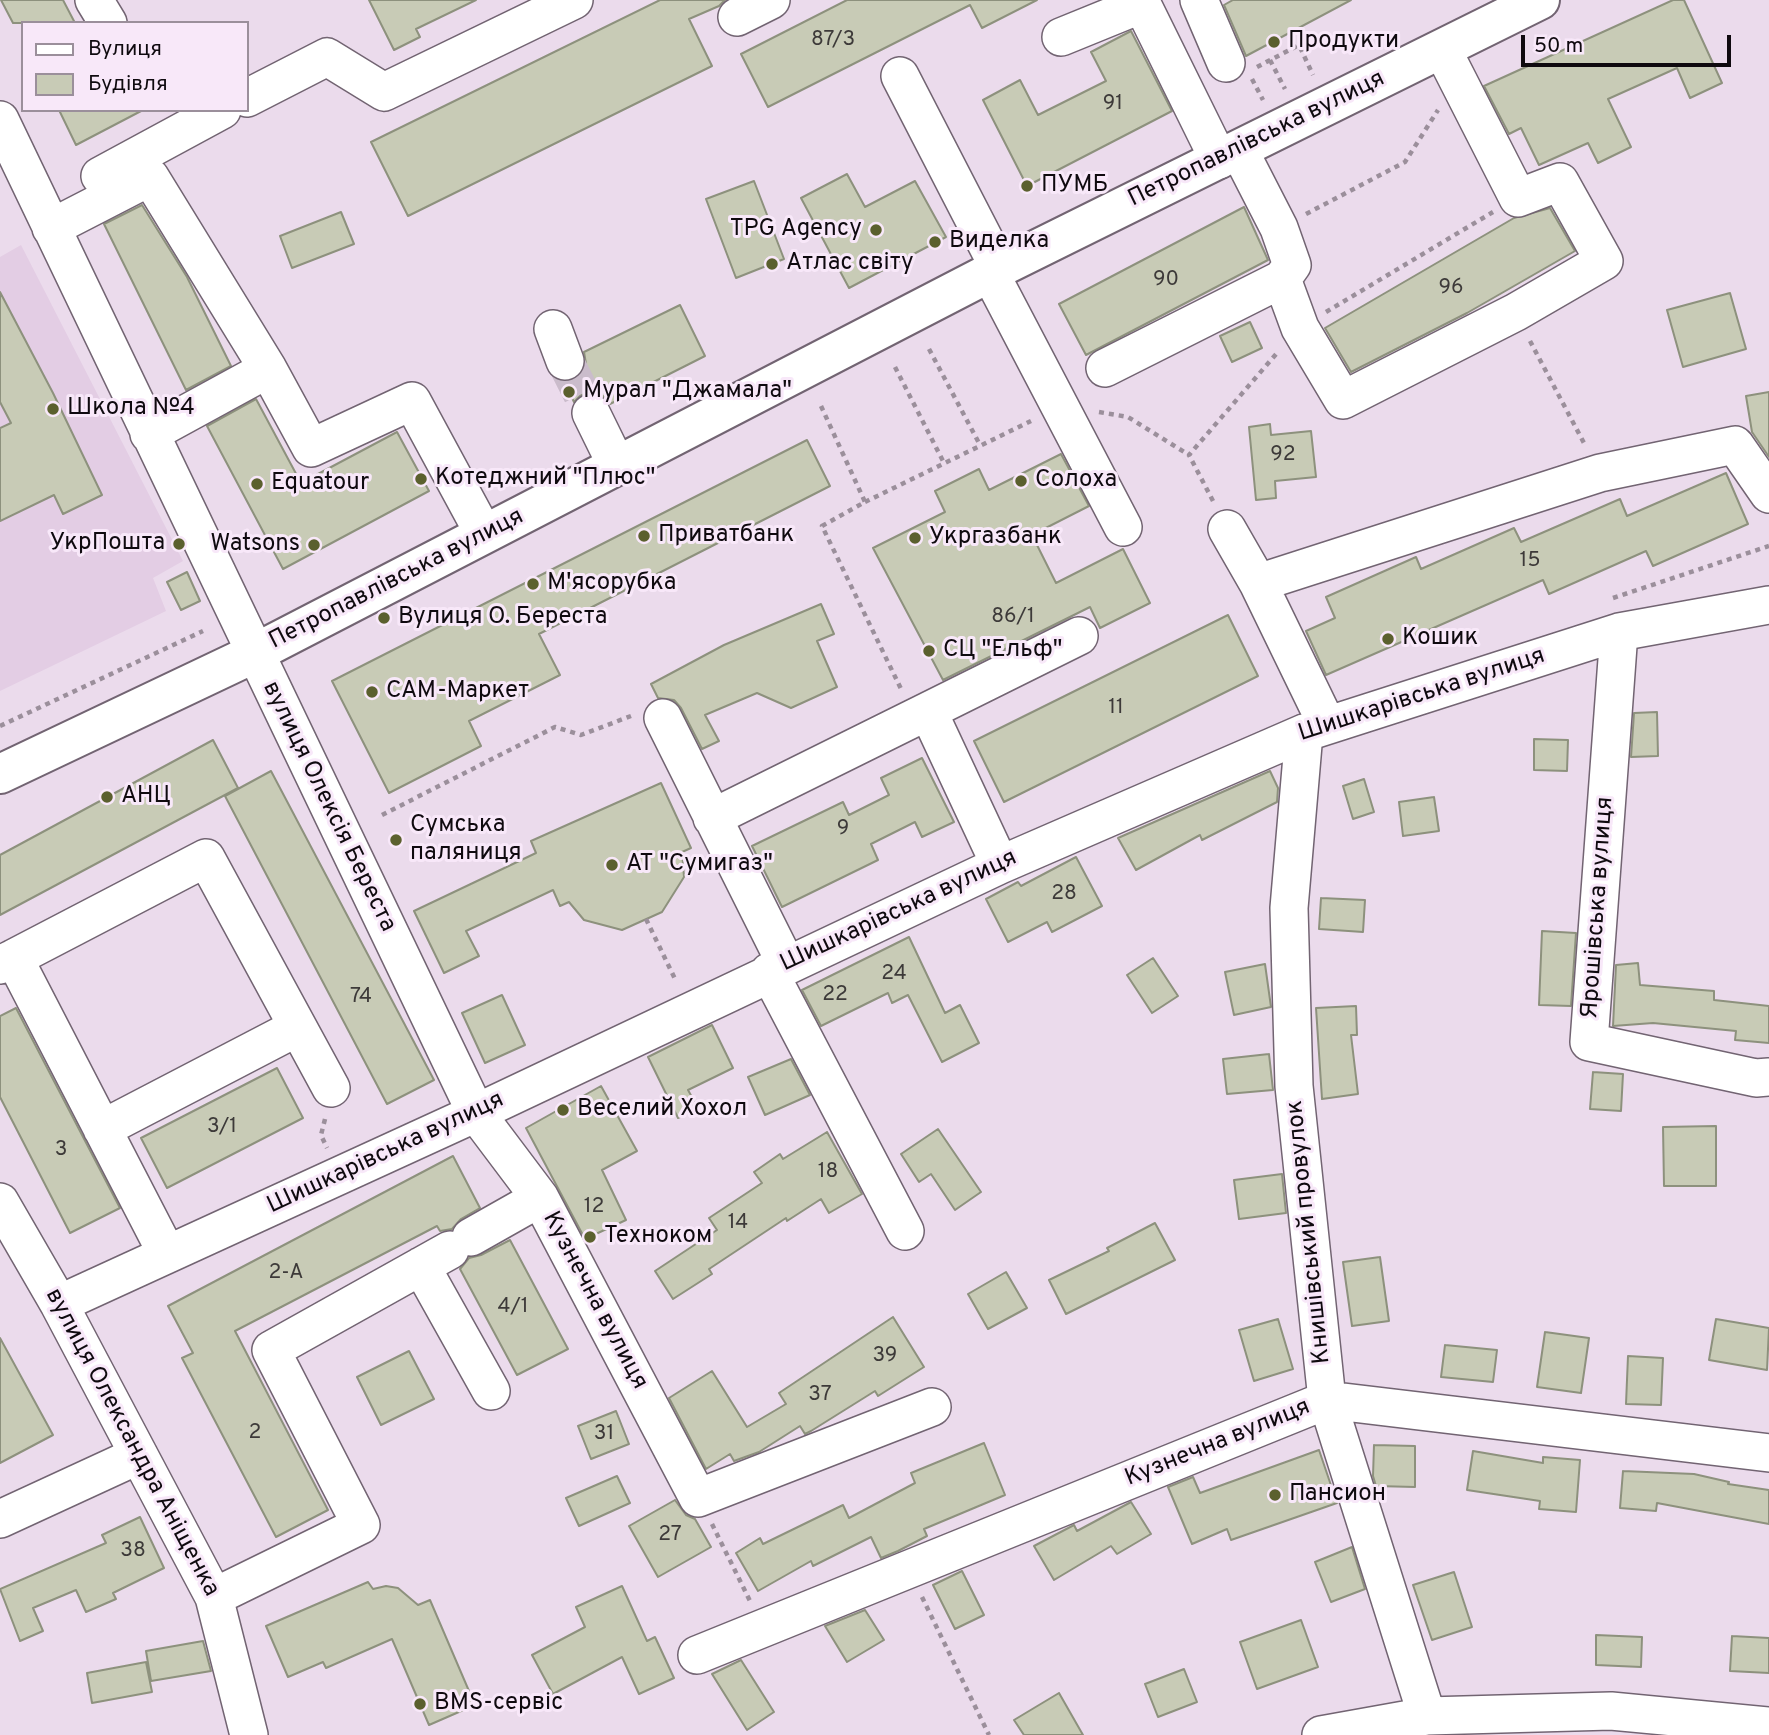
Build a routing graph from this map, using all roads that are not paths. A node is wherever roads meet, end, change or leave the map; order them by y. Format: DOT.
graph roads {
  1 [pos="94,0"];
  2 [pos="574,0"];
  3 [pos="771,0"];
  4 [pos="1199,0"];
  5 [pos="1540,0"];
  6 [pos="737,16"];
  7 [pos="106,21"];
  8 [pos="1061,37"];
  9 [pos="1442,49"];
  10 [pos="1226,63"];
  11 [pos="900,76"];
  12 [pos="248,97"];
  13 [pos="219,112"];
  14 [pos="0,120"];
  15 [pos="1229,155"];
  16 [pos="46,218"];
  17 [pos="995,271"];
  18 [pos="1282,279"];
  19 [pos="1105,368"];
  20 [pos="268,369"];
  21 [pos="591,413"];
  22 [pos="149,434"];
  23 [pos="617,466"];
  24 [pos="1762,472"];
  25 [pos="1123,527"];
  26 [pos="1227,529"];
  27 [pos="484,534"];
  28 [pos="1258,583"];
  29 [pos="1769,606"];
  30 [pos="1619,632"];
  31 [pos="1079,636"];
  32 [pos="253,654"];
  33 [pos="921,714"];
  34 [pos="666,723"];
  35 [pos="1315,729"];
  36 [pos="0,774"];
  37 [pos="712,818"];
  38 [pos="1000,864"];
  39 [pos="7,961"];
  40 [pos="778,968"];
  41 [pos="296,1028"];
  42 [pos="1769,1077"];
  43 [pos="331,1088"];
  44 [pos="476,1113"];
  45 [pos="102,1129"];
  46 [pos="540,1198"];
  47 [pos="0,1202"];
  48 [pos="905,1231"];
  49 [pos="447,1251"];
  50 [pos="167,1254"];
  51 [pos="59,1304"];
  52 [pos="491,1391"];
  53 [pos="1327,1400"];
  54 [pos="932,1407"];
  55 [pos="1769,1453"];
  56 [pos="139,1455"];
  57 [pos="4,1508"];
  58 [pos="214,1597"];
  59 [pos="697,1655"];
  60 [pos="1427,1716"];
  61 [pos="1769,1726"];
  62 [pos="249,1735"];
  63 [pos="1321,1735"];
  1 -- 7 [label="street"];
  2 -- 12 [label="street"];
  3 -- 6 [label="street"];
  4 -- 10 [label="street"];
  5 -- 9 [label="main road, Петропавлівська вулиця"];
  8 -- 15 [label="street"];
  9 -- 15 [label="main road, Петропавлівська вулиця"];
  9 -- 18 [label="street"];
  11 -- 17 [label="street"];
  13 -- 16 [label="street"];
  14 -- 16 [label="street, вулиця Олексія Береста"];
  15 -- 17 [label="main road, Петропавлівська вулиця"];
  15 -- 18 [label="street"];
  16 -- 20 [label="street"];
  16 -- 22 [label="street, вулиця Олексія Береста"];
  17 -- 23 [label="main road, Петропавлівська вулиця"];
  17 -- 25 [label="street"];
  18 -- 19 [label="street"];
  20 -- 22 [label="street"];
  20 -- 27 [label="street"];
  21 -- 23 [label="street"];
  22 -- 32 [label="street, вулиця Олексія Береста"];
  23 -- 27 [label="main road, Петропавлівська вулиця"];
  24 -- 28 [label="street"];
  26 -- 28 [label="street"];
  27 -- 32 [label="main road, Петропавлівська вулиця"];
  28 -- 35 [label="street"];
  29 -- 30 [label="street, Шишкарівська вулиця"];
  30 -- 35 [label="street, Шишкарівська вулиця"];
  30 -- 42 [label="street, Ярошівська вулиця"];
  31 -- 33 [label="street"];
  32 -- 36 [label="main road, Петропавлівська вулиця"];
  32 -- 44 [label="street, вулиця Олексія Береста"];
  33 -- 37 [label="street"];
  33 -- 38 [label="street"];
  34 -- 37 [label="street"];
  35 -- 38 [label="street, Шишкарівська вулиця"];
  35 -- 53 [label="street, Книшівський провулок"];
  37 -- 40 [label="street"];
  38 -- 40 [label="street, Шишкарівська вулиця"];
  39 -- 41 [label="street"];
  39 -- 45 [label="street"];
  40 -- 44 [label="street, Шишкарівська вулиця"];
  40 -- 48 [label="street"];
  41 -- 43 [label="street"];
  41 -- 45 [label="street"];
  44 -- 46 [label="street, Кузнечна вулиця"];
  44 -- 50 [label="street, Шишкарівська вулиця"];
  45 -- 50 [label="street"];
  46 -- 49 [label="street"];
  46 -- 54 [label="street, Кузнечна вулиця"];
  47 -- 51 [label="street, вулиця Олександра Аніщенка"];
  49 -- 52 [label="street"];
  49 -- 58 [label="street"];
  50 -- 51 [label="street, Шишкарівська вулиця"];
  51 -- 56 [label="street, вулиця Олександра Аніщенка"];
  53 -- 55 [label="street, Кузнечна вулиця"];
  53 -- 59 [label="street, Кузнечна вулиця"];
  53 -- 60 [label="street, Книшівський провулок"];
  56 -- 57 [label="street"];
  56 -- 58 [label="street, вулиця Олександра Аніщенка"];
  58 -- 62 [label="street, вулиця Олександра Аніщенка"];
  60 -- 61 [label="street"];
  60 -- 63 [label="street"];
}
